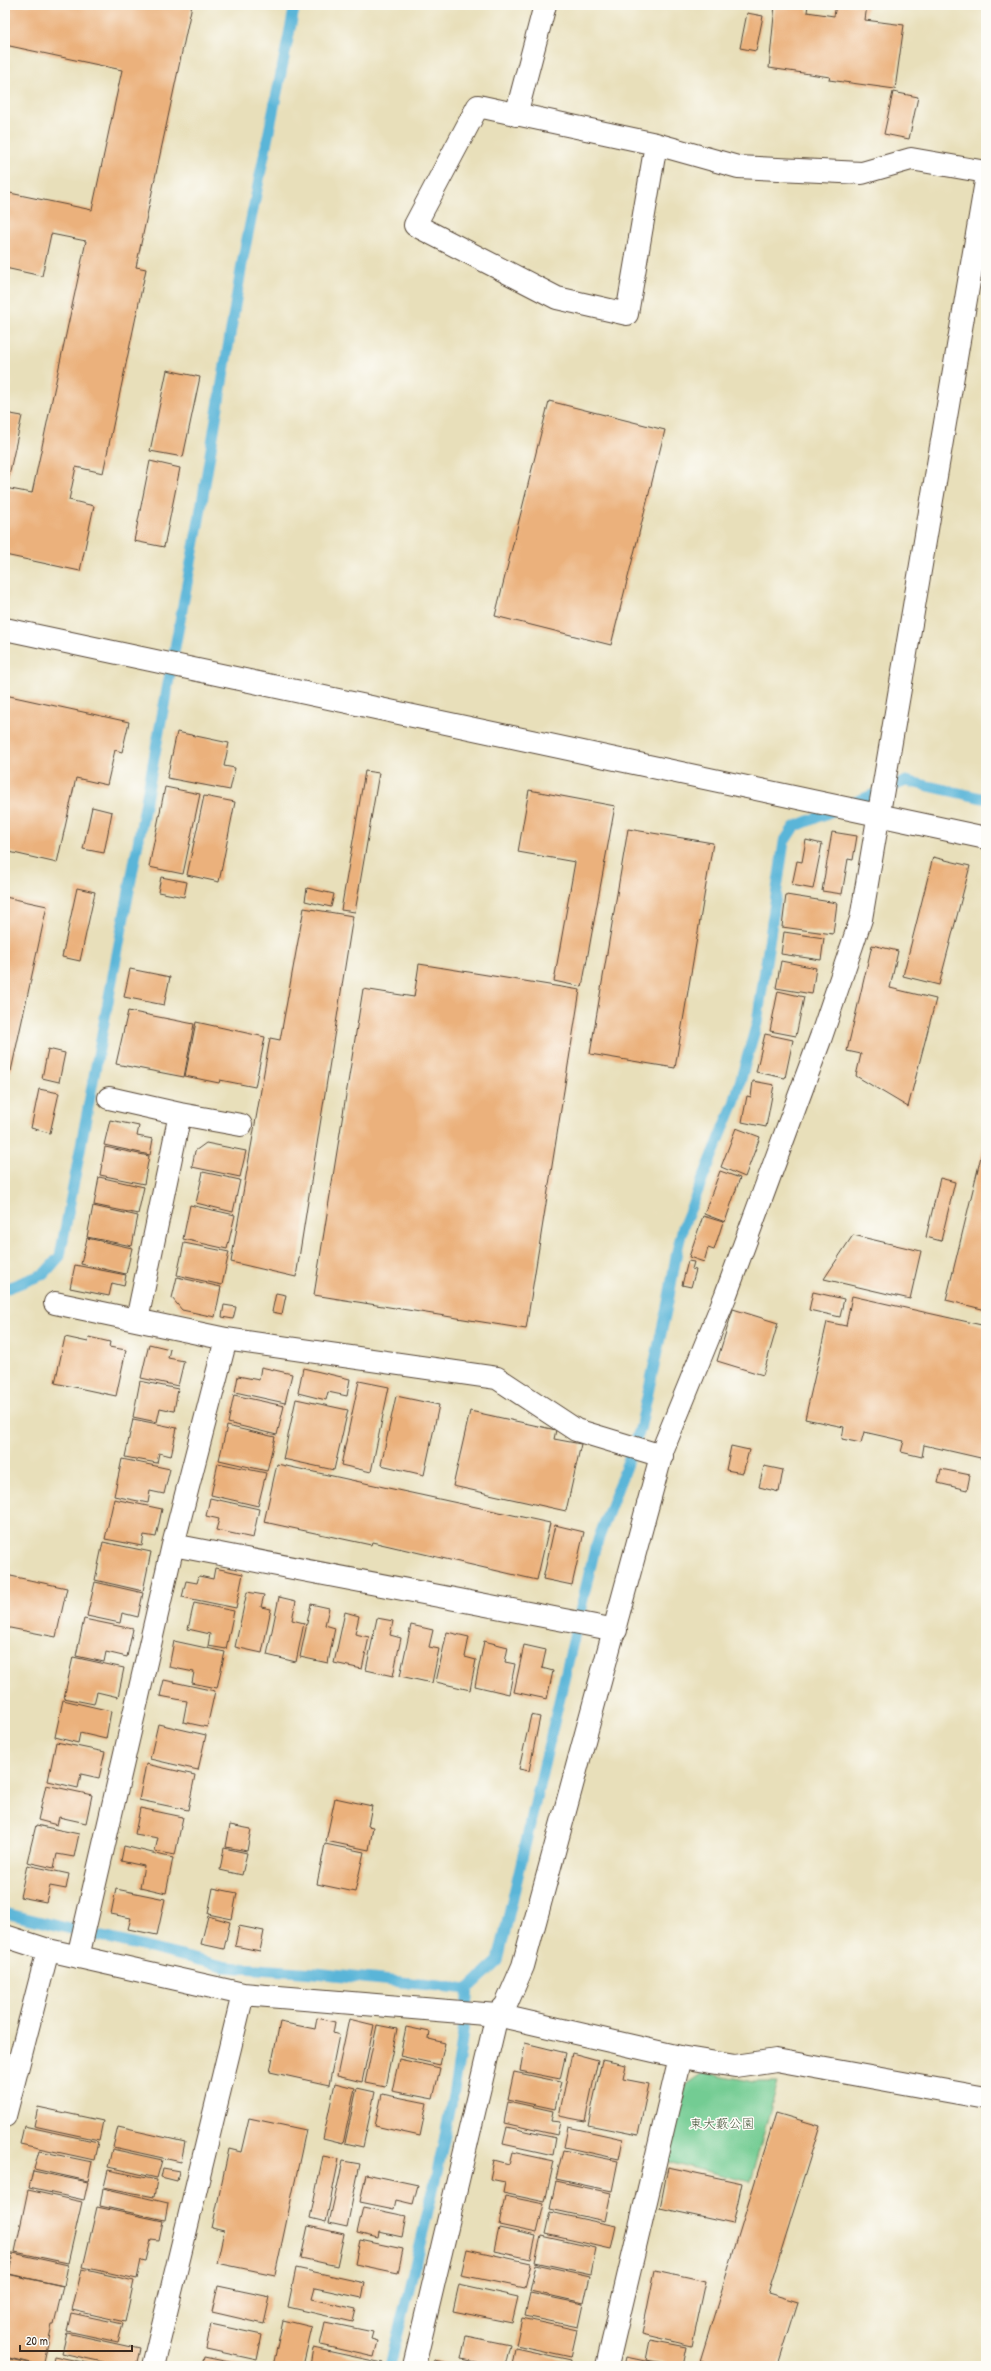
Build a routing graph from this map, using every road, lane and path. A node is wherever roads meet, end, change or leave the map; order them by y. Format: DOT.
graph roads {
  1 [pos="545,5"];
  2 [pos="516,116"];
  3 [pos="656,144"];
  4 [pos="986,172"];
  5 [pos="986,180"];
  6 [pos="5,629"];
  7 [pos="880,814"];
  8 [pos="986,838"];
  9 [pos="109,1098"];
  10 [pos="180,1114"];
  11 [pos="241,1125"];
  12 [pos="55,1303"];
  13 [pos="137,1320"];
  14 [pos="226,1339"];
  15 [pos="662,1456"];
  16 [pos="173,1545"];
  17 [pos="616,1630"];
  18 [pos="5,1936"];
  19 [pos="48,1950"];
  20 [pos="78,1957"];
  21 [pos="243,1994"];
  22 [pos="498,2015"];
  23 [pos="680,2057"];
  24 [pos="986,2098"];
  25 [pos="5,2116"];
  26 [pos="153,2366"];
  27 [pos="414,2366"];
  28 [pos="607,2366"];
  1 -- 2 [label="street"];
  2 -- 3 [label="street"];
  2 -- 3 [label="street"];
  3 -- 4 [label="street"];
  5 -- 7 [label="street"];
  6 -- 7 [label="street"];
  7 -- 8 [label="street"];
  7 -- 15 [label="street"];
  9 -- 10 [label="street"];
  10 -- 11 [label="street"];
  10 -- 13 [label="street"];
  12 -- 13 [label="street"];
  13 -- 14 [label="street"];
  14 -- 15 [label="street"];
  14 -- 16 [label="street"];
  15 -- 17 [label="street"];
  16 -- 17 [label="street"];
  16 -- 20 [label="street"];
  17 -- 22 [label="street"];
  18 -- 19 [label="street"];
  19 -- 20 [label="street"];
  19 -- 25 [label="street"];
  20 -- 21 [label="street"];
  21 -- 22 [label="street"];
  21 -- 26 [label="street"];
  22 -- 23 [label="street"];
  22 -- 27 [label="street"];
  23 -- 24 [label="street"];
  23 -- 28 [label="street"];
}
